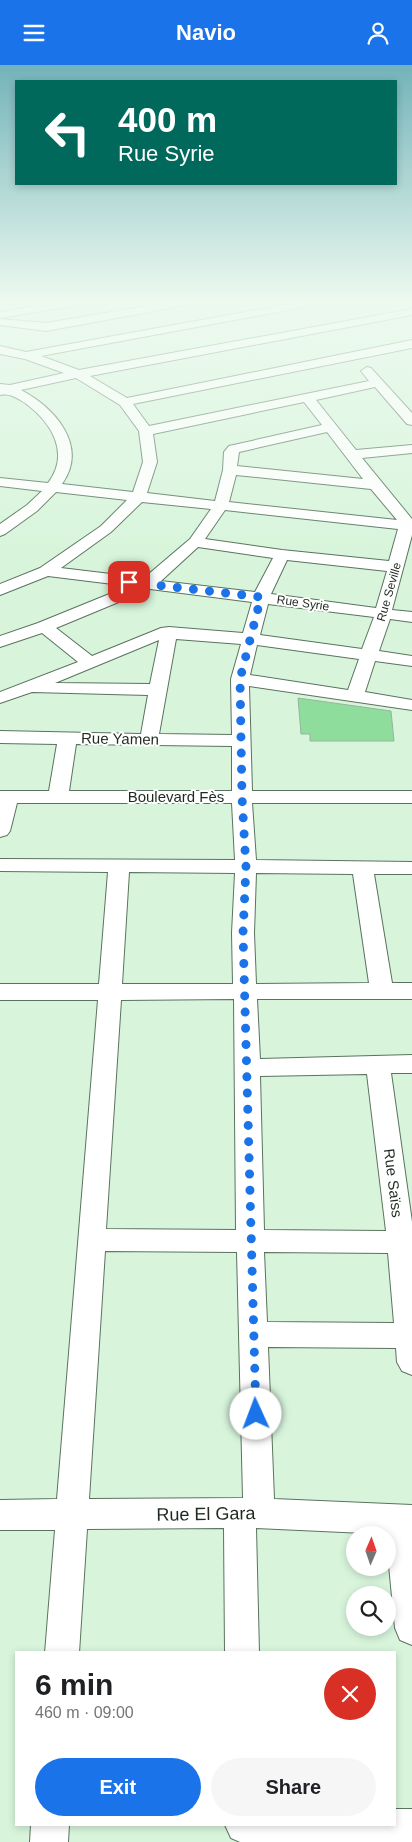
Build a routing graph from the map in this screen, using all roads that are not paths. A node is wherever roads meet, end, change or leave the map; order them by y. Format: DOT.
graph roads {
  1 [pos="33,383"];
  2 [pos="93,383"];
  3 [pos="220,383"];
  4 [pos="253,383"];
  5 [pos="377,383"];
  6 [pos="3,389"];
  7 [pos="308,398"];
  8 [pos="412,398"];
  9 [pos="393,399"];
  10 [pos="125,402"];
  11 [pos="285,403"];
  12 [pos="412,421"];
  13 [pos="330,427"];
  14 [pos="146,431"];
  15 [pos="412,449"];
  16 [pos="352,455"];
  17 [pos="230,471"];
  18 [pos="0,482"];
  19 [pos="375,485"];
  20 [pos="54,488"];
  21 [pos="138,497"];
  22 [pos="221,505"];
  23 [pos="409,526"];
  24 [pos="0,531"];
  25 [pos="196,542"];
  26 [pos="282,555"];
  27 [pos="397,567"];
  28 [pos="46,571"];
  29 [pos="146,585"];
  30 [pos="0,590"];
  31 [pos="261,597"];
  32 [pos="383,614"];
  33 [pos="412,617"];
  34 [pos="44,627"];
  35 [pos="170,632"];
  36 [pos="249,639"];
  37 [pos="0,642"];
  38 [pos="368,655"];
  39 [pos="412,661"];
  40 [pos="90,663"];
  41 [pos="240,679"];
  42 [pos="25,687"];
  43 [pos="158,690"];
  44 [pos="354,697"];
  45 [pos="0,698"];
  46 [pos="412,705"];
  47 [pos="0,737"];
  48 [pos="67,737"];
  49 [pos="149,739"];
  50 [pos="241,741"];
  51 [pos="4,797"];
  52 [pos="58,797"];
  53 [pos="242,797"];
  54 [pos="412,797"];
  55 [pos="0,831"];
  56 [pos="0,865"];
  57 [pos="119,867"];
  58 [pos="246,867"];
  59 [pos="412,868"];
  60 [pos="363,869"];
  61 [pos="381,990"];
  62 [pos="412,991"];
  63 [pos="0,992"];
  64 [pos="110,992"];
  65 [pos="245,992"];
  66 [pos="378,1064"];
  67 [pos="412,1064"];
  68 [pos="248,1068"];
  69 [pos="93,1240"];
  70 [pos="250,1241"];
  71 [pos="406,1242"];
  72 [pos="253,1334"];
  73 [pos="411,1349"];
  74 [pos="249,1513"];
  75 [pos="0,1515"];
  76 [pos="71,1516"];
  77 [pos="406,1520"];
  78 [pos="412,1629"];
  79 [pos="62,1651"];
  80 [pos="242,1651"];
  81 [pos="50,1826"];
  82 [pos="244,1826"];
  83 [pos="300,1826"];
  84 [pos="412,1828"];
  85 [pos="49,1842"];
  86 [pos="244,1842"];
  1 -- 6 [label="street"];
  2 -- 10 [label="street"];
  3 -- 10 [label="street"];
  4 -- 11 [label="street"];
  5 -- 7 [label="street"];
  5 -- 9 [label="street"];
  6 -- 20 [label="street"];
  7 -- 11 [label="street"];
  7 -- 13 [label="street"];
  8 -- 9 [label="street"];
  9 -- 12 [label="street"];
  10 -- 14 [label="street"];
  11 -- 14 [label="street"];
  13 -- 16 [label="street"];
  13 -- 17 [label="street"];
  14 -- 21 [label="street"];
  15 -- 16 [label="street"];
  16 -- 19 [label="street"];
  17 -- 19 [label="street"];
  17 -- 22 [label="street"];
  18 -- 20 [label="street"];
  19 -- 23 [label="street"];
  20 -- 21 [label="street"];
  20 -- 24 [label="street"];
  21 -- 22 [label="street"];
  21 -- 28 [label="street"];
  22 -- 23 [label="street"];
  22 -- 25 [label="street"];
  23 -- 27 [label="street, Rue Seville"];
  25 -- 26 [label="street"];
  25 -- 29 [label="street"];
  26 -- 27 [label="street"];
  26 -- 31 [label="street"];
  27 -- 32 [label="street, Rue Seville"];
  28 -- 29 [label="street, Rue Syrie"];
  28 -- 30 [label="street"];
  29 -- 31 [label="street, Rue Syrie"];
  29 -- 34 [label="street"];
  31 -- 32 [label="street, Rue Syrie"];
  31 -- 36 [label="street"];
  32 -- 33 [label="street, Rue Syrie"];
  32 -- 38 [label="street, Rue Seville"];
  34 -- 37 [label="street"];
  34 -- 40 [label="street"];
  35 -- 36 [label="street"];
  35 -- 40 [label="street"];
  35 -- 43 [label="street"];
  36 -- 38 [label="street"];
  36 -- 41 [label="street"];
  38 -- 39 [label="street"];
  38 -- 44 [label="street, Rue Seville"];
  40 -- 42 [label="street"];
  41 -- 44 [label="street"];
  41 -- 50 [label="street"];
  42 -- 43 [label="street"];
  42 -- 45 [label="street"];
  43 -- 49 [label="street"];
  44 -- 46 [label="street"];
  47 -- 48 [label="street, Rue Yamen"];
  48 -- 49 [label="street, Rue Yamen"];
  48 -- 52 [label="street"];
  49 -- 50 [label="street, Rue Yamen"];
  50 -- 53 [label="street"];
  51 -- 52 [label="street, Boulevard Fès"];
  51 -- 55 [label="street"];
  52 -- 53 [label="street, Boulevard Fès"];
  53 -- 54 [label="street, Boulevard Fès"];
  53 -- 58 [label="street"];
  56 -- 57 [label="street"];
  57 -- 58 [label="street"];
  57 -- 64 [label="street"];
  58 -- 60 [label="street"];
  58 -- 65 [label="street"];
  59 -- 60 [label="street"];
  60 -- 61 [label="street"];
  61 -- 62 [label="street"];
  61 -- 65 [label="street"];
  63 -- 64 [label="street"];
  64 -- 65 [label="street"];
  64 -- 69 [label="street"];
  65 -- 68 [label="street"];
  66 -- 67 [label="street"];
  66 -- 68 [label="street"];
  66 -- 71 [label="street, Rue Saïss"];
  68 -- 70 [label="street"];
  69 -- 70 [label="street"];
  69 -- 76 [label="street"];
  70 -- 71 [label="street"];
  70 -- 72 [label="street"];
  71 -- 73 [label="street, Rue Saïss"];
  72 -- 73 [label="street"];
  72 -- 74 [label="street"];
  74 -- 76 [label="street, Rue El Gara"];
  74 -- 77 [label="street, Rue El Gara"];
  74 -- 80 [label="street"];
  75 -- 76 [label="street, Rue El Gara"];
  76 -- 79 [label="street"];
  77 -- 78 [label="street"];
  81 -- 85 [label="street"];
  82 -- 86 [label="street"];
  83 -- 84 [label="street"];
}
